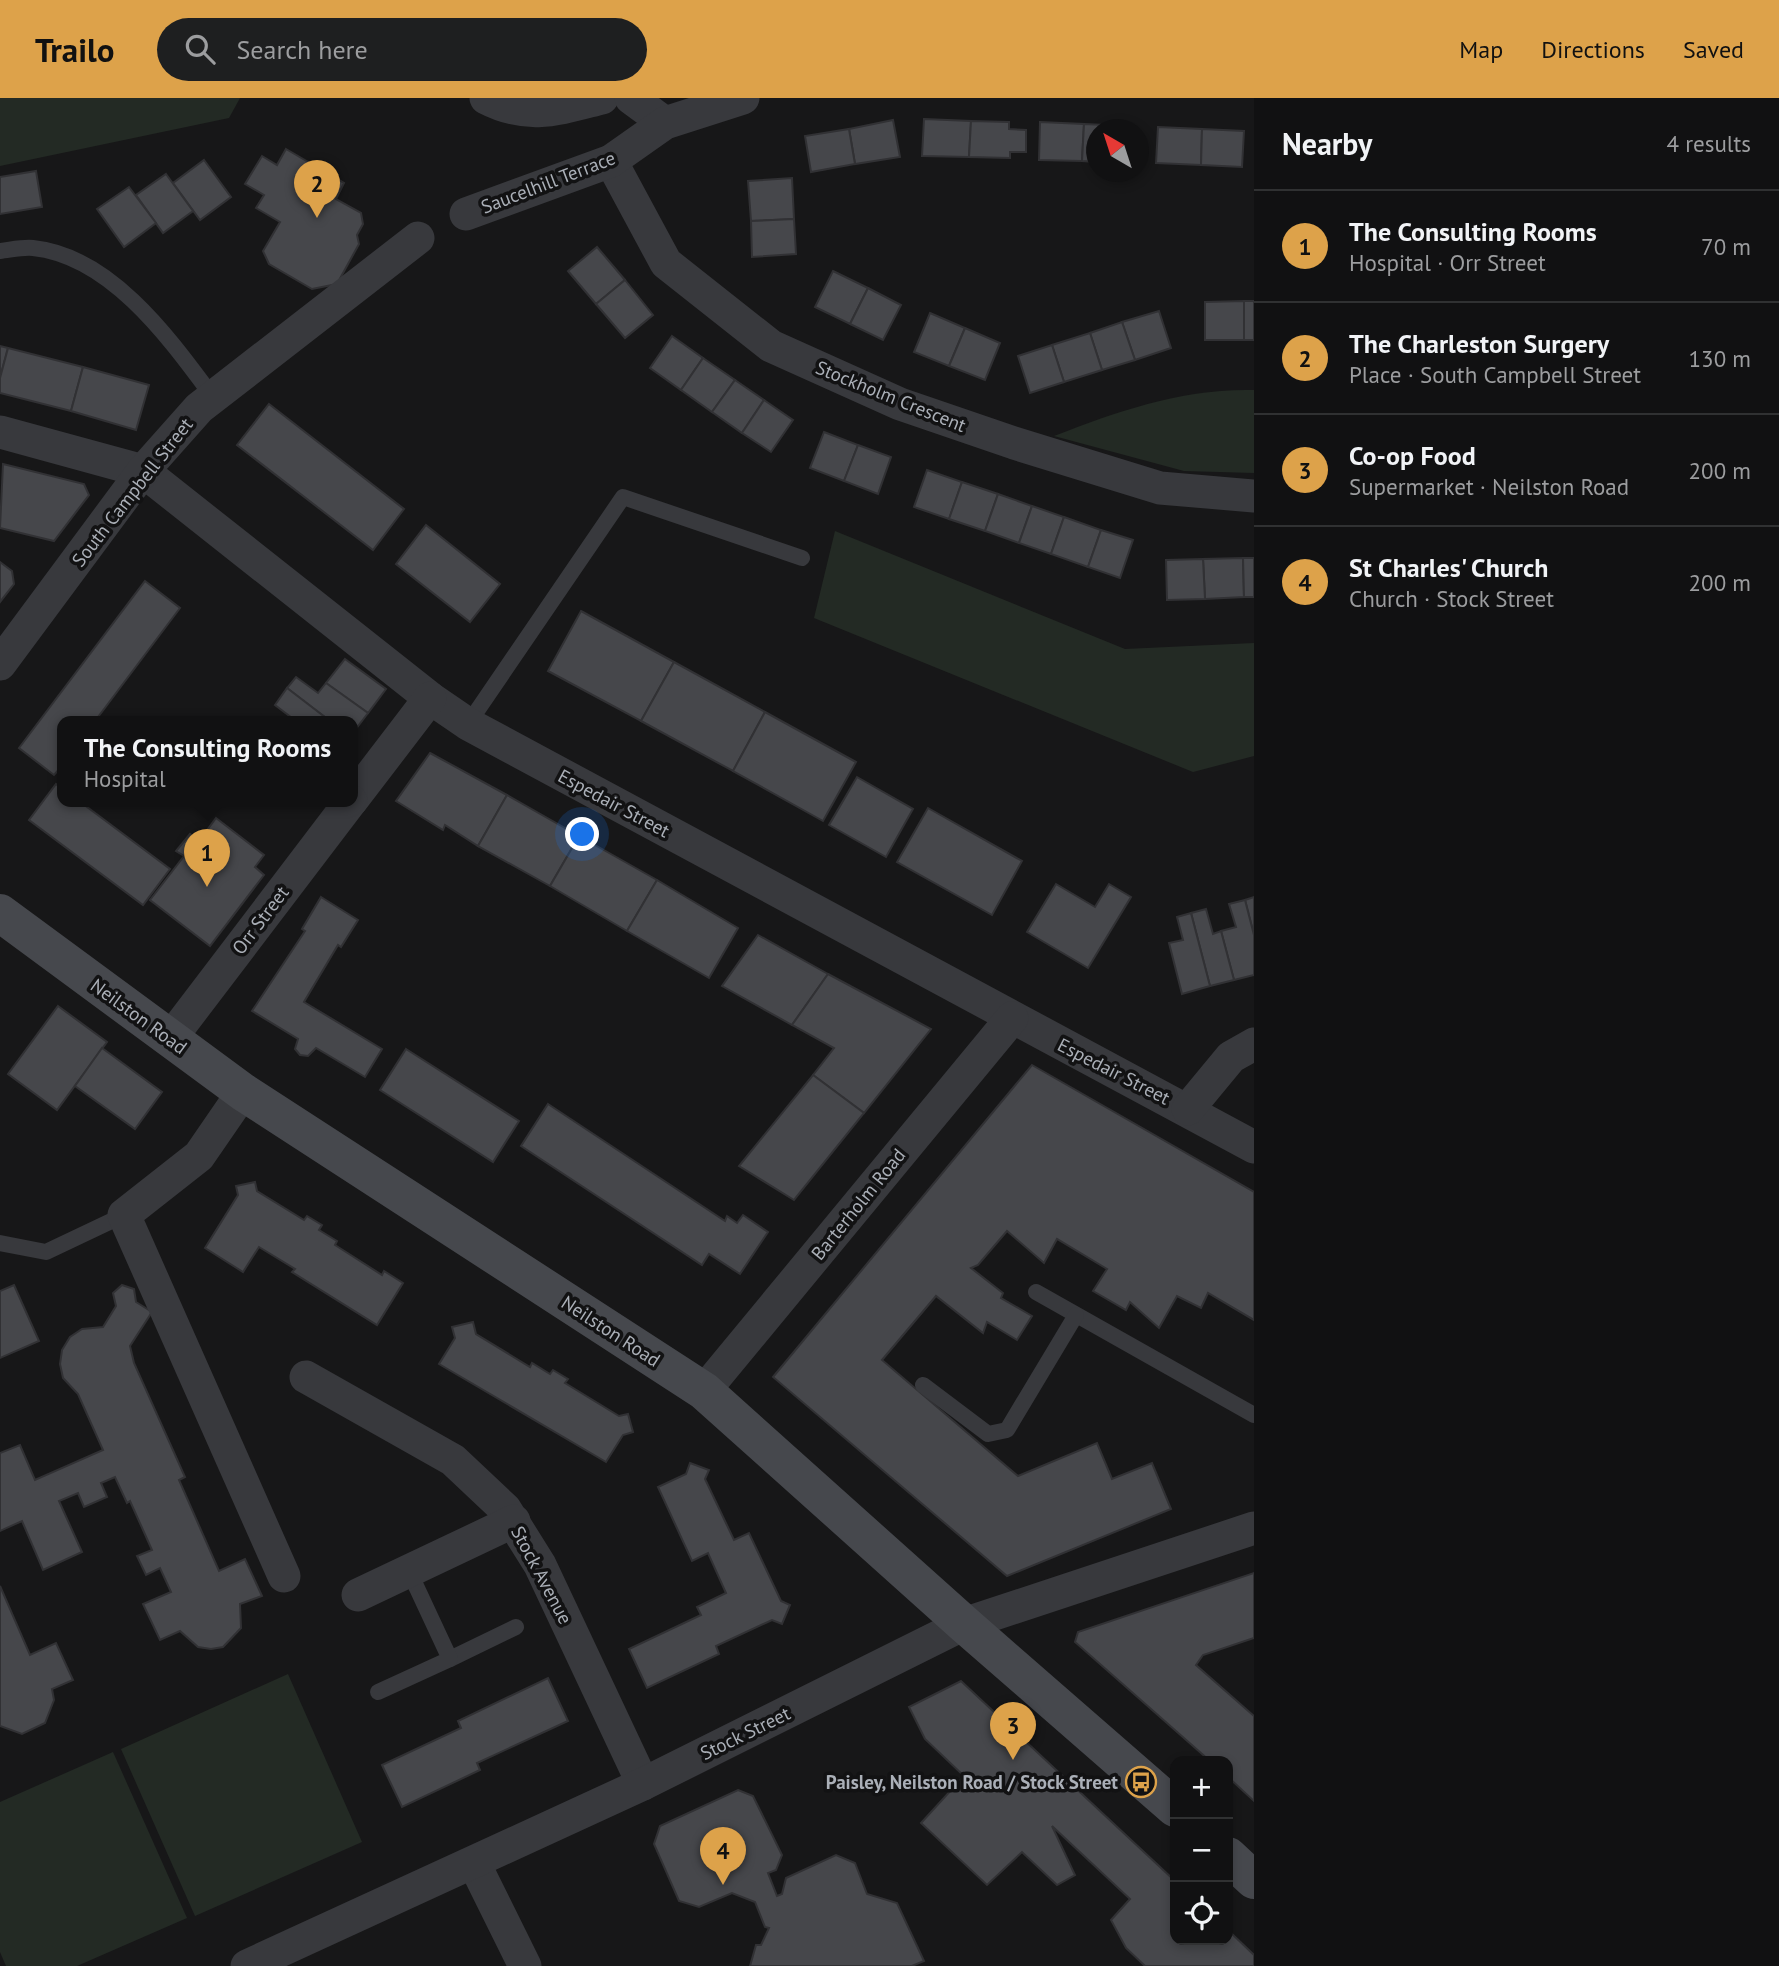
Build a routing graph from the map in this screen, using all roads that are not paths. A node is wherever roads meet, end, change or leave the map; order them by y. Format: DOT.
graph roads {
  1 [pos="486,98"];
  2 [pos="602,98"];
  3 [pos="631,98"];
  4 [pos="743,98"];
  5 [pos="665,123"];
  6 [pos="611,161"];
  7 [pos="466,214"];
  8 [pos="418,238"];
  9 [pos="0,250"];
  10 [pos="213,397"];
  11 [pos="0,432"];
  12 [pos="144,471"];
  13 [pos="1254,496"];
  14 [pos="802,558"];
  15 [pos="0,664"];
  16 [pos="430,698"];
  17 [pos="468,724"];
  18 [pos="358,792"];
  19 [pos="347,807"];
  20 [pos="0,913"];
  21 [pos="1012,1018"];
  22 [pos="170,1039"];
  23 [pos="1254,1044"];
  24 [pos="243,1092"];
  25 [pos="1188,1109"];
  26 [pos="1254,1147"];
  27 [pos="124,1215"];
  28 [pos="0,1243"];
  29 [pos="1036,1292"];
  30 [pos="1076,1314"];
  31 [pos="306,1377"];
  32 [pos="923,1385"];
  33 [pos="704,1391"];
  34 [pos="1254,1415"];
  35 [pos="514,1521"];
  36 [pos="1254,1528"];
  37 [pos="409,1571"];
  38 [pos="284,1576"];
  39 [pos="358,1595"];
  40 [pos="964,1624"];
  41 [pos="516,1628"];
  42 [pos="450,1659"];
  43 [pos="378,1692"];
  44 [pos="643,1784"];
  45 [pos="1170,1804"];
  46 [pos="1233,1861"];
  47 [pos="474,1863"];
  48 [pos="1254,1880"];
  49 [pos="247,1966"];
  50 [pos="525,1966"];
  1 -- 2 [label="street"];
  3 -- 5 [label="street"];
  4 -- 5 [label="street, Saucelhill Terrace"];
  5 -- 6 [label="street, Saucelhill Terrace"];
  6 -- 7 [label="street, Saucelhill Terrace"];
  6 -- 13 [label="street, Stockholm Crescent"];
  8 -- 10 [label="street, South Campbell Street"];
  9 -- 10 [label="lane"];
  10 -- 12 [label="street, South Campbell Street"];
  11 -- 12 [label="street, Espedair Street"];
  12 -- 15 [label="street, South Campbell Street"];
  12 -- 16 [label="street, Espedair Street"];
  14 -- 17 [label="lane"];
  16 -- 17 [label="street, Espedair Street"];
  16 -- 18 [label="street, Orr Street"];
  17 -- 21 [label="street, Espedair Street"];
  19 -- 22 [label="street, Orr Street"];
  20 -- 22 [label="main road, Neilston Road"];
  21 -- 25 [label="street, Espedair Street"];
  21 -- 33 [label="street, Barterholm Road"];
  22 -- 24 [label="main road, Neilston Road"];
  23 -- 25 [label="street"];
  24 -- 27 [label="street"];
  24 -- 33 [label="main road, Neilston Road"];
  25 -- 26 [label="street, Espedair Street"];
  27 -- 28 [label="lane"];
  27 -- 38 [label="street"];
  29 -- 30 [label="lane"];
  30 -- 32 [label="lane"];
  30 -- 34 [label="lane"];
  31 -- 35 [label="street, Stock Avenue"];
  33 -- 40 [label="main road, Neilston Road"];
  35 -- 37 [label="street"];
  35 -- 44 [label="street, Stock Avenue"];
  36 -- 40 [label="street, Stock Street"];
  37 -- 39 [label="street"];
  37 -- 42 [label="lane"];
  40 -- 44 [label="street, Stock Street"];
  40 -- 45 [label="main road, Neilston Road"];
  41 -- 42 [label="lane"];
  42 -- 43 [label="lane"];
  44 -- 47 [label="street, Stock Street"];
  46 -- 48 [label="main road"];
  47 -- 49 [label="street, Stock Street"];
  47 -- 50 [label="street"];
}
